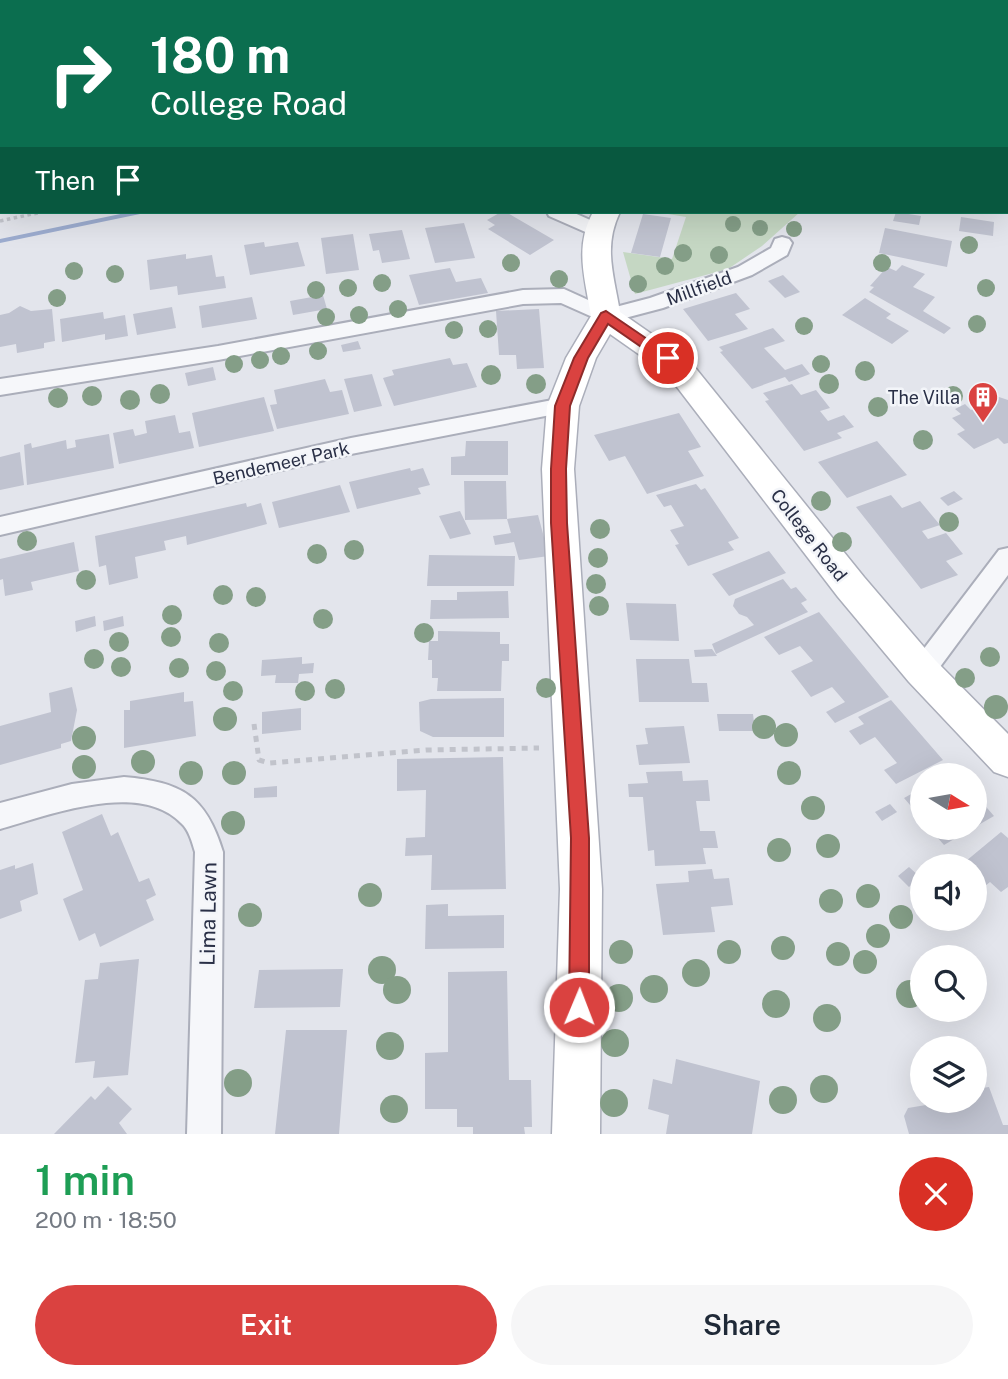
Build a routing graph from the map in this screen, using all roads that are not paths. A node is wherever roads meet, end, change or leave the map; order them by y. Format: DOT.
graph roads {
  1 [pos="566,214"];
  2 [pos="602,221"];
  3 [pos="782,243"];
  4 [pos="606,316"];
  5 [pos="0,387"];
  6 [pos="563,406"];
  7 [pos="0,526"];
  8 [pos="1008,557"];
  9 [pos="922,671"];
  10 [pos="1008,760"];
  11 [pos="0,816"];
  12 [pos="204,1134"];
  13 [pos="576,1134"];
  1 -- 2 [label="street"];
  2 -- 4 [label="main road"];
  3 -- 4 [label="street, Millfield"];
  4 -- 5 [label="street"];
  4 -- 6 [label="main road"];
  4 -- 9 [label="main road, College Road"];
  6 -- 7 [label="street, Bendemeer Park"];
  6 -- 13 [label="main road"];
  8 -- 9 [label="street"];
  9 -- 10 [label="main road, College Road"];
  11 -- 12 [label="street, Lima Lawn"];
}
